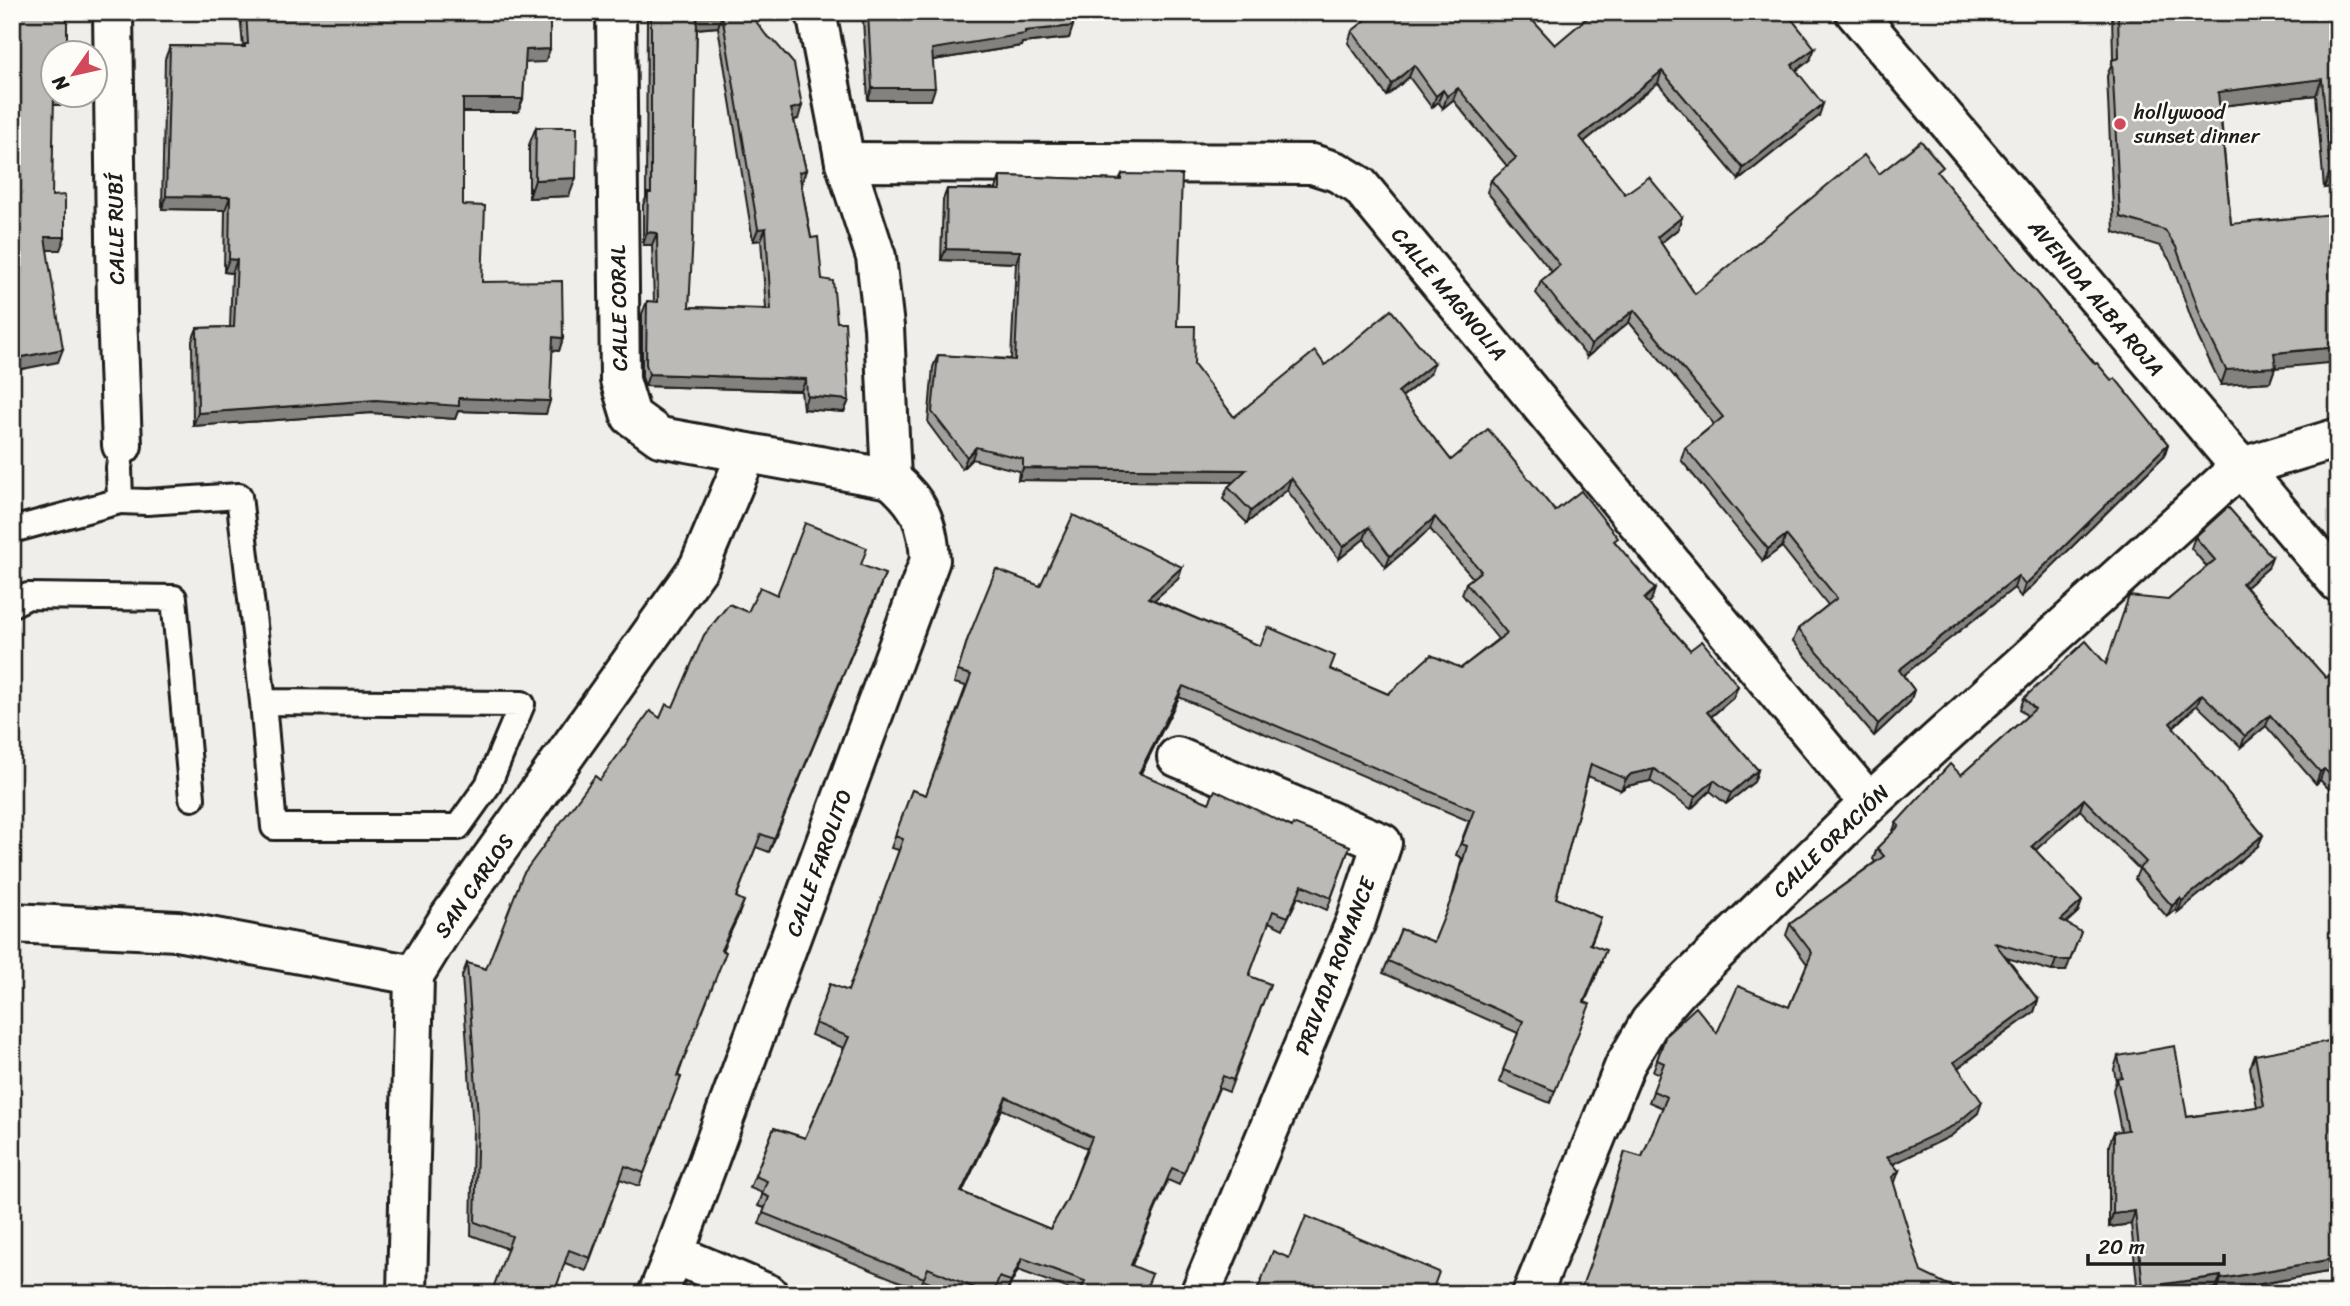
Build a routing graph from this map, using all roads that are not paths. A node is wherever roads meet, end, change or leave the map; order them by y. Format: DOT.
graph roads {
  1 [pos="113,12"];
  2 [pos="616,12"];
  3 [pos="816,12"];
  4 [pos="1856,12"];
  5 [pos="845,162"];
  6 [pos="2338,438"];
  7 [pos="122,445"];
  8 [pos="747,453"];
  9 [pos="2239,468"];
  10 [pos="891,479"];
  11 [pos="120,501"];
  12 [pos="12,530"];
  13 [pos="2338,582"];
  14 [pos="12,604"];
  15 [pos="263,702"];
  16 [pos="1177,757"];
  17 [pos="192,798"];
  18 [pos="1869,803"];
  19 [pos="12,923"];
  20 [pos="414,975"];
  21 [pos="674,1254"];
  22 [pos="407,1294"];
  23 [pos="658,1294"];
  24 [pos="768,1294"];
  25 [pos="1200,1294"];
  26 [pos="1532,1294"];
  1 -- 7 [label="street, CALLE RUBÍ"];
  2 -- 8 [label="street, CALLE CORAL"];
  3 -- 5 [label="street"];
  4 -- 9 [label="street, AVENIDA ALBA ROJA"];
  5 -- 10 [label="street"];
  5 -- 18 [label="street, CALLE MAGNOLIA"];
  6 -- 9 [label="street"];
  7 -- 11 [label="lane"];
  8 -- 10 [label="street, CALLE CORAL"];
  8 -- 20 [label="street, SAN CARLOS"];
  9 -- 13 [label="street, AVENIDA ALBA ROJA"];
  9 -- 18 [label="street, CALLE ORACIÓN"];
  10 -- 21 [label="street, CALLE FAROLITO"];
  11 -- 12 [label="lane"];
  11 -- 15 [label="lane"];
  14 -- 17 [label="lane"];
  15 -- 15 [label="lane"];
  16 -- 25 [label="street, PRIVADA ROMANCE"];
  18 -- 26 [label="street, CALLE ORACIÓN"];
  19 -- 20 [label="street"];
  20 -- 22 [label="street"];
  21 -- 23 [label="street, CALLE FAROLITO"];
  21 -- 24 [label="street"];
}
